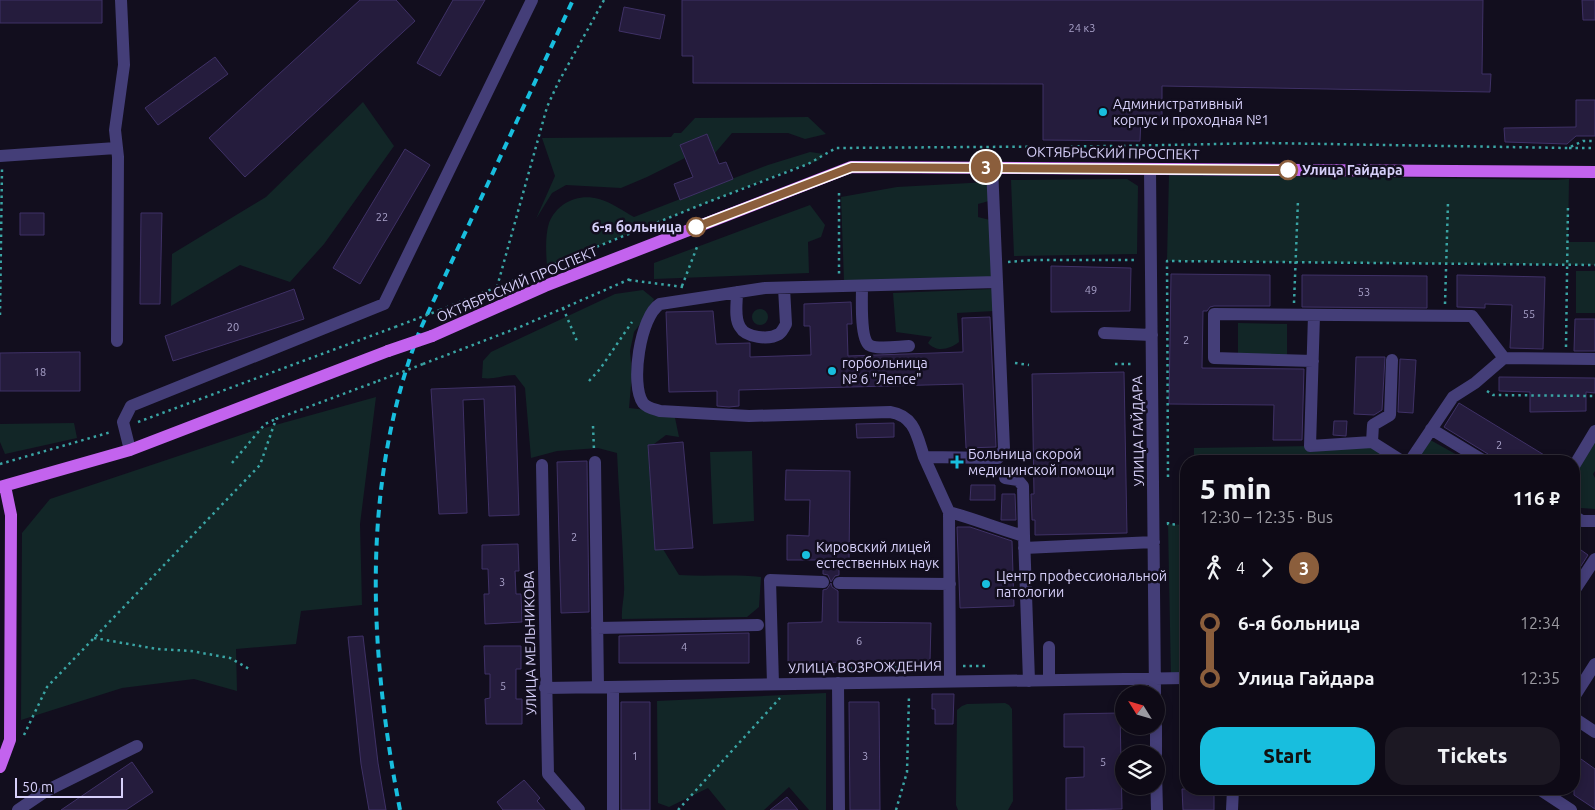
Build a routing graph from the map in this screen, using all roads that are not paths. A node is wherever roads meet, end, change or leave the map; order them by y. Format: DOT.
graph roads {
  1 [pos="121,0"];
  2 [pos="532,0"];
  3 [pos="116,148"];
  4 [pos="1,156"];
  5 [pos="992,167"];
  6 [pos="1150,169"];
  7 [pos="1595,172"];
  8 [pos="997,282"];
  9 [pos="862,286"];
  10 [pos="784,288"];
  11 [pos="737,292"];
  12 [pos="1314,315"];
  13 [pos="1104,333"];
  14 [pos="1152,335"];
  15 [pos="116,341"];
  16 [pos="909,346"];
  17 [pos="1504,358"];
  18 [pos="1595,359"];
  19 [pos="1392,360"];
  20 [pos="1313,361"];
  21 [pos="1431,429"];
  22 [pos="1595,431"];
  23 [pos="1372,442"];
  24 [pos="130,450"];
  25 [pos="1393,455"];
  26 [pos="1414,455"];
  27 [pos="1474,455"];
  28 [pos="1580,456"];
  29 [pos="924,457"];
  30 [pos="595,462"];
  31 [pos="542,465"];
  32 [pos="1005,478"];
  33 [pos="3,487"];
  34 [pos="949,512"];
  35 [pos="1580,520"];
  36 [pos="1595,521"];
  37 [pos="1024,542"];
  38 [pos="1154,542"];
  39 [pos="1595,559"];
  40 [pos="823,582"];
  41 [pos="1580,582"];
  42 [pos="838,583"];
  43 [pos="950,584"];
  44 [pos="758,625"];
  45 [pos="598,628"];
  46 [pos="1049,647"];
  47 [pos="1595,664"];
  48 [pos="1155,678"];
  49 [pos="1180,678"];
  50 [pos="1028,680"];
  51 [pos="1049,680"];
  52 [pos="950,681"];
  53 [pos="838,683"];
  54 [pos="773,684"];
  55 [pos="1155,685"];
  56 [pos="612,686"];
  57 [pos="598,687"];
  58 [pos="545,688"];
  59 [pos="1580,688"];
  60 [pos="1580,722"];
  61 [pos="1595,732"];
  62 [pos="137,746"];
  63 [pos="0,767"];
  64 [pos="1157,795"];
  65 [pos="1233,795"];
  66 [pos="1548,795"];
  67 [pos="18,810"];
  68 [pos="579,810"];
  69 [pos="613,810"];
  70 [pos="839,810"];
  71 [pos="1157,810"];
  72 [pos="1232,810"];
  73 [pos="1571,810"];
  1 -- 3 [label="street"];
  2 -- 24 [label="street"];
  3 -- 4 [label="street"];
  3 -- 15 [label="street"];
  5 -- 6 [label="main road, ОКТЯБРЬСКИЙ ПРОСПЕКТ"];
  5 -- 8 [label="street"];
  5 -- 24 [label="main road, ОКТЯБРЬСКИЙ ПРОСПЕКТ, bridge"];
  6 -- 7 [label="main road, ОКТЯБРЬСКИЙ ПРОСПЕКТ"];
  6 -- 14 [label="street, УЛИЦА ГАЙДАРА"];
  8 -- 9 [label="street"];
  8 -- 29 [label="street"];
  9 -- 10 [label="street"];
  9 -- 16 [label="street"];
  10 -- 11 [label="street"];
  10 -- 11 [label="street"];
  11 -- 29 [label="street"];
  12 -- 17 [label="street"];
  12 -- 20 [label="street"];
  12 -- 20 [label="street"];
  13 -- 14 [label="street"];
  14 -- 38 [label="street, УЛИЦА ГАЙДАРА"];
  17 -- 18 [label="street"];
  17 -- 21 [label="street"];
  19 -- 23 [label="street"];
  20 -- 23 [label="street"];
  21 -- 26 [label="street"];
  21 -- 27 [label="street"];
  22 -- 28 [label="street"];
  23 -- 25 [label="street"];
  24 -- 33 [label="main road, ОКТЯБРЬСКИЙ ПРОСПЕКТ"];
  29 -- 34 [label="street"];
  30 -- 45 [label="street"];
  31 -- 58 [label="street, УЛИЦА МЕЛЬНИКОВА"];
  32 -- 37 [label="street"];
  33 -- 63 [label="main road"];
  34 -- 37 [label="street"];
  34 -- 43 [label="street"];
  35 -- 36 [label="street"];
  37 -- 38 [label="street"];
  37 -- 50 [label="street"];
  38 -- 48 [label="street, УЛИЦА ГАЙДАРА"];
  39 -- 41 [label="street"];
  40 -- 54 [label="street"];
  42 -- 43 [label="street"];
  43 -- 52 [label="street"];
  44 -- 45 [label="street"];
  45 -- 57 [label="street"];
  46 -- 51 [label="street"];
  47 -- 59 [label="street"];
  48 -- 49 [label="street, УЛИЦА ВОЗРОЖДЕНИЯ"];
  48 -- 51 [label="street, УЛИЦА ВОЗРОЖДЕНИЯ"];
  48 -- 55 [label="street, УЛИЦА ГАЙДАРА"];
  50 -- 51 [label="street, УЛИЦА ВОЗРОЖДЕНИЯ"];
  50 -- 52 [label="street, УЛИЦА ВОЗРОЖДЕНИЯ"];
  52 -- 53 [label="street, УЛИЦА ВОЗРОЖДЕНИЯ"];
  53 -- 54 [label="street, УЛИЦА ВОЗРОЖДЕНИЯ"];
  53 -- 70 [label="street"];
  54 -- 56 [label="street, УЛИЦА ВОЗРОЖДЕНИЯ"];
  56 -- 57 [label="street, УЛИЦА ВОЗРОЖДЕНИЯ"];
  56 -- 69 [label="street"];
  57 -- 58 [label="street, УЛИЦА ВОЗРОЖДЕНИЯ"];
  58 -- 68 [label="street, УЛИЦА МЕЛЬНИКОВА"];
  60 -- 61 [label="street"];
  62 -- 67 [label="street"];
  64 -- 71 [label="street"];
  65 -- 72 [label="street"];
  66 -- 73 [label="street"];
}
